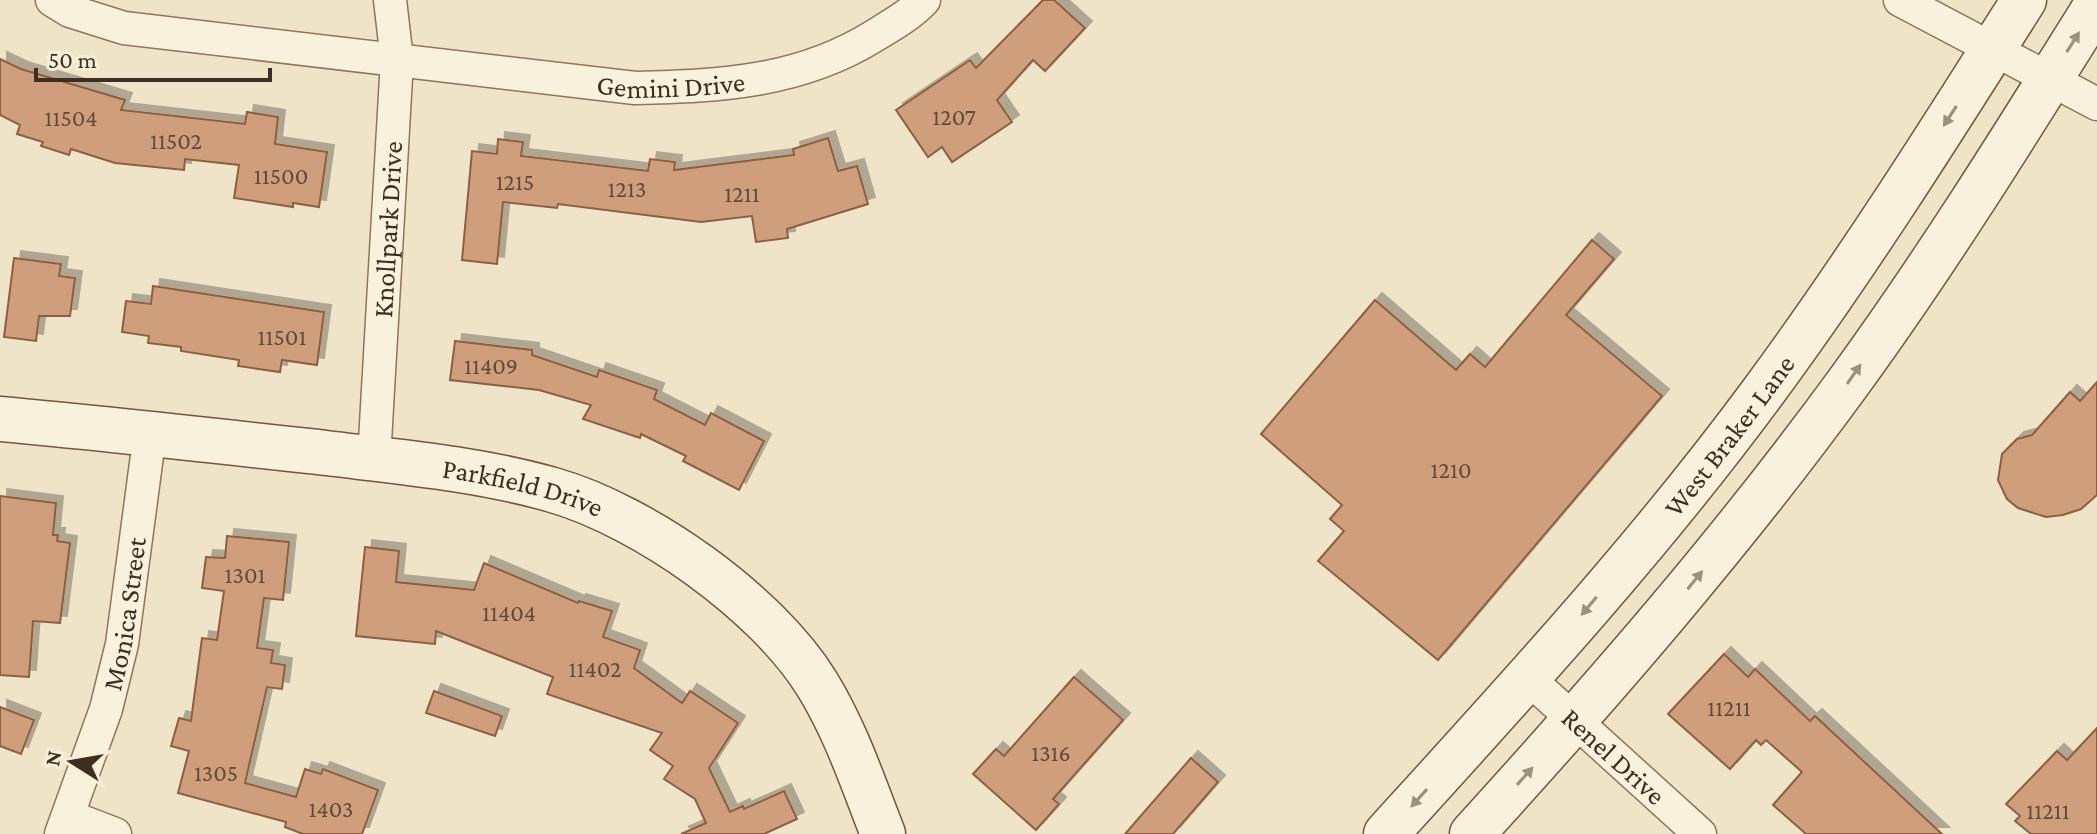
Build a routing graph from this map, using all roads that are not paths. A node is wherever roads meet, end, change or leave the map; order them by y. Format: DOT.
graph roads {
  1 [pos="52,0"];
  2 [pos="390,0"];
  3 [pos="924,0"];
  4 [pos="1900,0"];
  5 [pos="2024,0"];
  6 [pos="2097,4"];
  7 [pos="1992,50"];
  8 [pos="397,60"];
  9 [pos="2050,80"];
  10 [pos="2097,104"];
  11 [pos="0,419"];
  12 [pos="150,433"];
  13 [pos="374,459"];
  14 [pos="1528,678"];
  15 [pos="1574,721"];
  16 [pos="64,825"];
  17 [pos="115,834"];
  18 [pos="883,834"];
  19 [pos="1386,834"];
  20 [pos="1472,834"];
  21 [pos="1700,834"];
  1 -- 8 [label="street, Gemini Drive"];
  2 -- 8 [label="street, Knollpark Drive"];
  3 -- 8 [label="street, Gemini Drive"];
  4 -- 7 [label="street"];
  5 -- 7 [label="main road, West Braker Lane"];
  9 -- 6 [label="main road, one-way"];
  7 -- 9 [label="street"];
  7 -- 14 [label="main road, West Braker Lane, one-way"];
  8 -- 13 [label="street, Knollpark Drive"];
  9 -- 10 [label="street"];
  15 -- 9 [label="main road, one-way"];
  11 -- 12 [label="main road, Parkfield Drive"];
  12 -- 13 [label="main road, Parkfield Drive"];
  12 -- 16 [label="street, Monica Street"];
  13 -- 18 [label="main road, Parkfield Drive"];
  14 -- 15 [label="street, Renel Drive"];
  14 -- 19 [label="main road, West Braker Lane, one-way"];
  20 -- 15 [label="main road, one-way"];
  15 -- 21 [label="street, Renel Drive"];
  16 -- 17 [label="street"];
}
